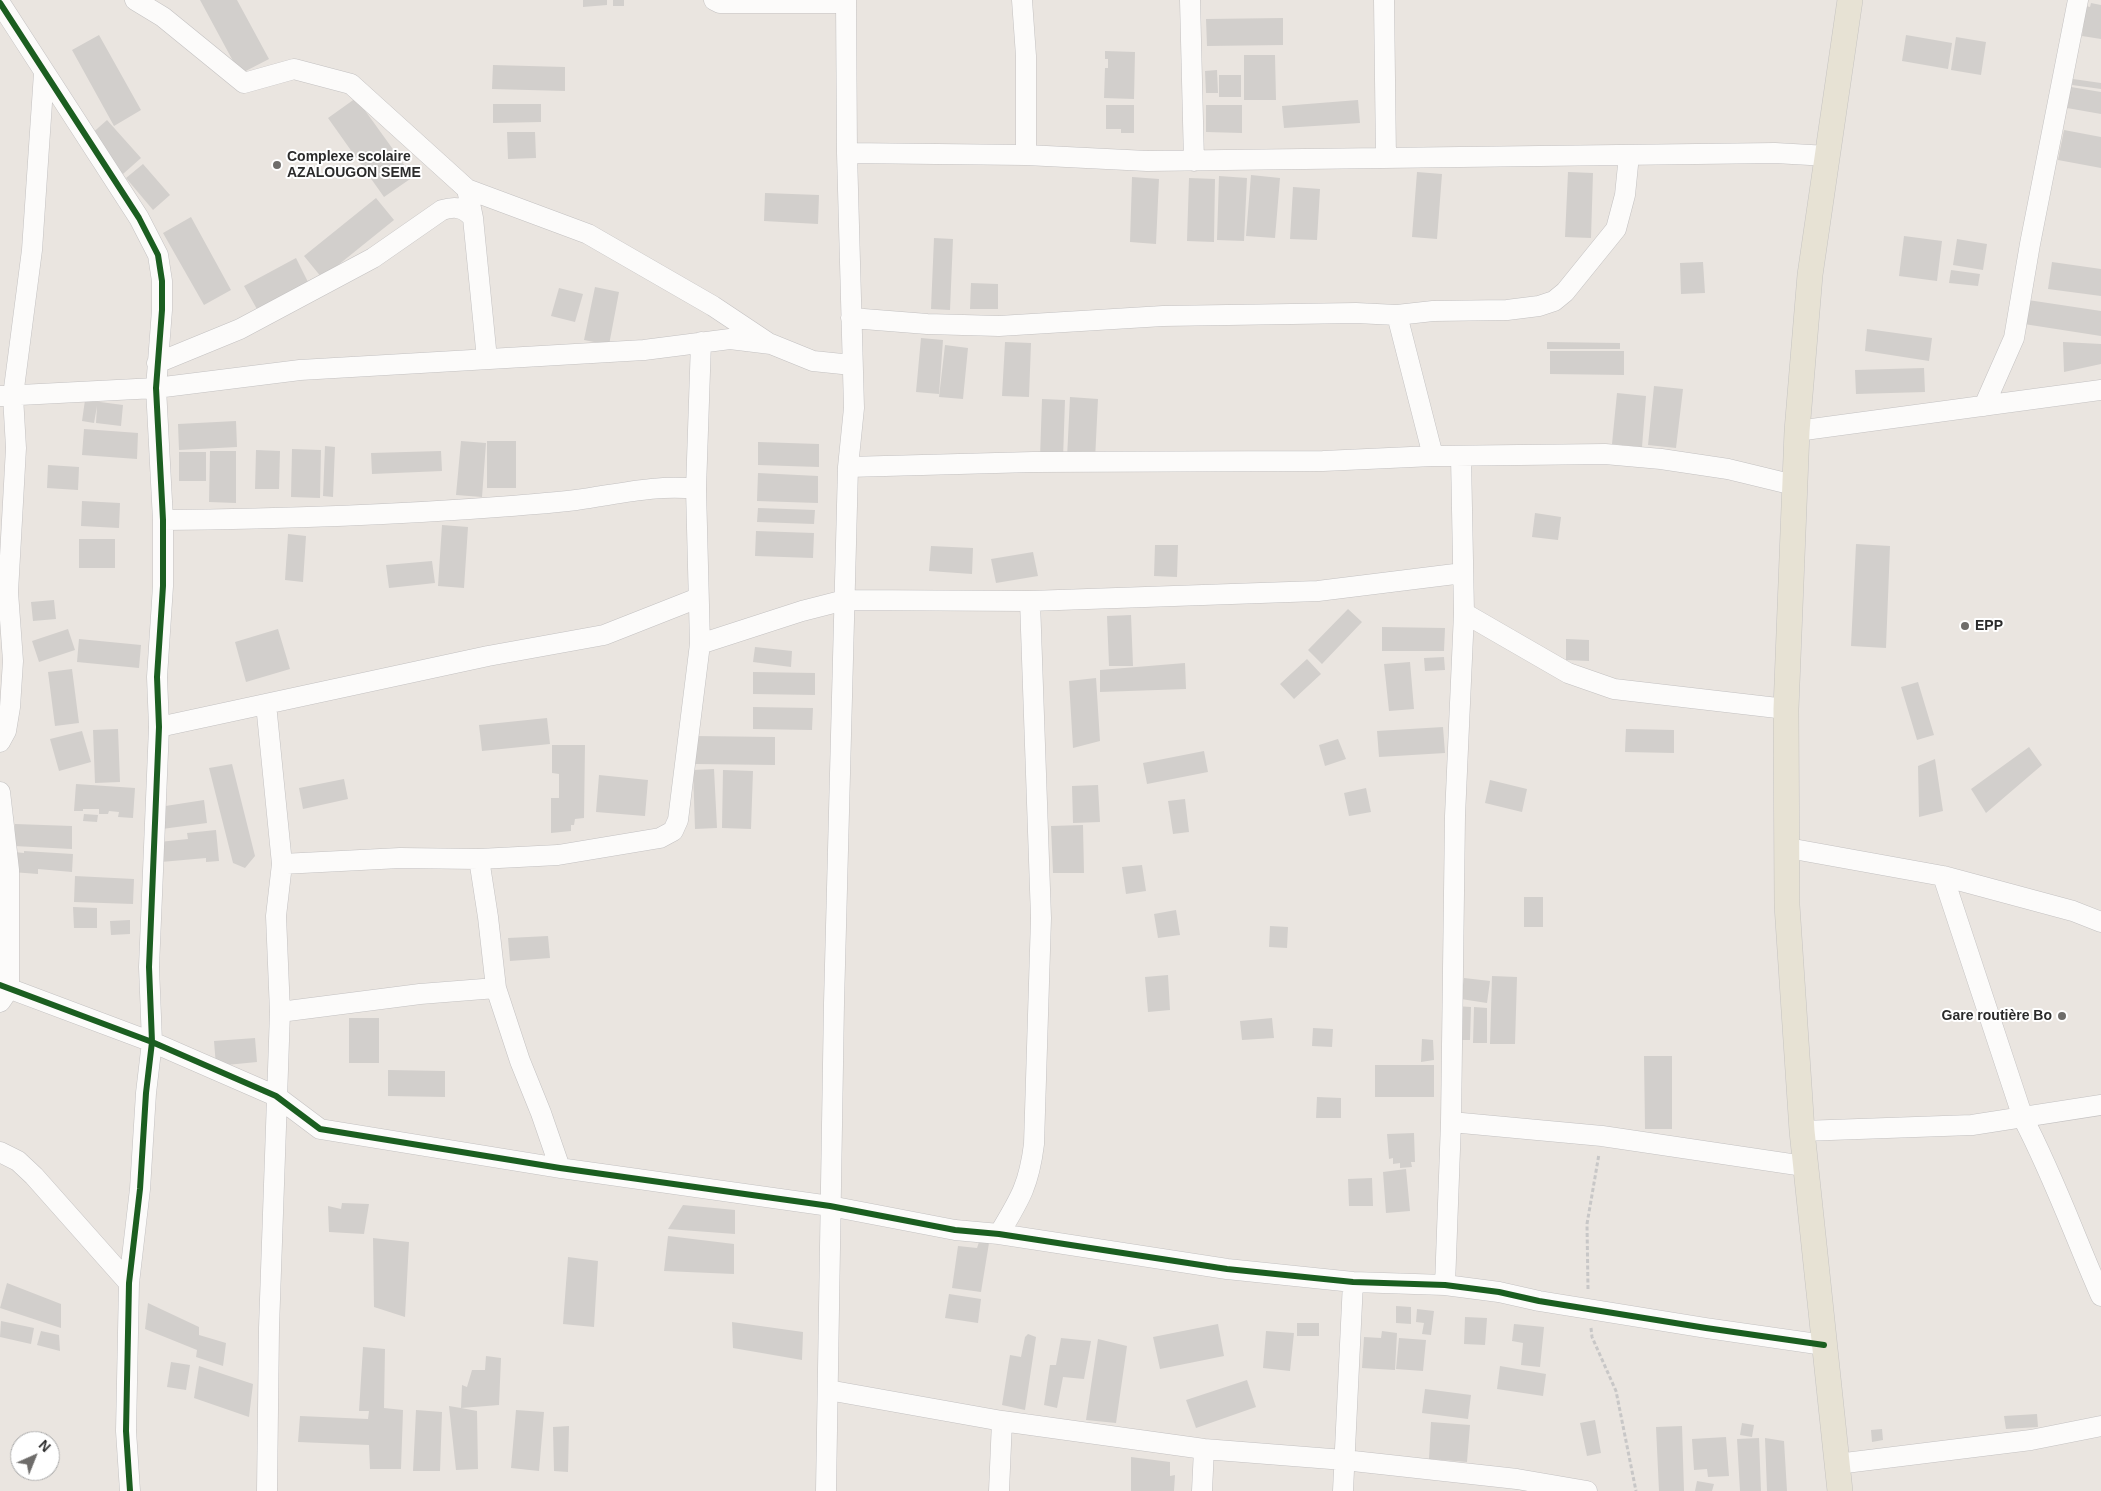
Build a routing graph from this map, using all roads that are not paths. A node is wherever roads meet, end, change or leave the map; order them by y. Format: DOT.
graph roads {
  1 [pos="135,0"];
  2 [pos="714,0"];
  3 [pos="1022,0"];
  4 [pos="1190,0"];
  5 [pos="1384,0"];
  6 [pos="1850,0"];
  7 [pos="2078,0"];
  8 [pos="846,2"];
  9 [pos="4,4"];
  10 [pos="44,73"];
  11 [pos="847,153"];
  12 [pos="1026,155"];
  13 [pos="1630,155"];
  14 [pos="1828,156"];
  15 [pos="1386,158"];
  16 [pos="1194,161"];
  17 [pos="467,190"];
  18 [pos="473,218"];
  19 [pos="1397,315"];
  20 [pos="851,318"];
  21 [pos="701,342"];
  22 [pos="771,344"];
  23 [pos="487,359"];
  24 [pos="157,364"];
  25 [pos="852,365"];
  26 [pos="156,388"];
  27 [pos="2101,390"];
  28 [pos="7,396"];
  29 [pos="1984,406"];
  30 [pos="1797,431"];
  31 [pos="1433,456"];
  32 [pos="1461,457"];
  33 [pos="848,467"];
  34 [pos="1794,485"];
  35 [pos="696,490"];
  36 [pos="163,520"];
  37 [pos="1463,573"];
  38 [pos="698,598"];
  39 [pos="845,600"];
  40 [pos="1030,602"];
  41 [pos="1464,613"];
  42 [pos="700,644"];
  43 [pos="266,704"];
  44 [pos="1786,709"];
  45 [pos="159,727"];
  46 [pos="0,742"];
  47 [pos="0,792"];
  48 [pos="1788,848"];
  49 [pos="479,859"];
  50 [pos="282,864"];
  51 [pos="1942,876"];
  52 [pos="2101,922"];
  53 [pos="496,988"];
  54 [pos="3,992"];
  55 [pos="280,1012"];
  56 [pos="152,1042"];
  57 [pos="276,1096"];
  58 [pos="2101,1105"];
  59 [pos="2022,1118"];
  60 [pos="1451,1122"];
  61 [pos="1802,1131"];
  62 [pos="0,1152"];
  63 [pos="1804,1166"];
  64 [pos="560,1168"];
  65 [pos="830,1206"];
  66 [pos="999,1234"];
  67 [pos="1353,1282"];
  68 [pos="129,1283"];
  69 [pos="1445,1286"];
  70 [pos="2101,1296"];
  71 [pos="1824,1345"];
  72 [pos="828,1390"];
  73 [pos="1002,1421"];
  74 [pos="2101,1426"];
  75 [pos="1204,1449"];
  76 [pos="1344,1460"];
  77 [pos="1837,1464"];
  78 [pos="130,1491"];
  79 [pos="267,1491"];
  80 [pos="826,1491"];
  81 [pos="999,1491"];
  82 [pos="1202,1491"];
  83 [pos="1343,1491"];
  84 [pos="1587,1491"];
  85 [pos="1840,1491"];
  1 -- 17 [label="street"];
  2 -- 8 [label="street"];
  3 -- 12 [label="street"];
  4 -- 16 [label="street"];
  5 -- 15 [label="street"];
  6 -- 14 [label="main road"];
  7 -- 29 [label="street"];
  8 -- 11 [label="street"];
  9 -- 10 [label="street"];
  10 -- 24 [label="street"];
  10 -- 28 [label="street"];
  11 -- 12 [label="street"];
  11 -- 20 [label="street"];
  12 -- 16 [label="street"];
  13 -- 14 [label="street"];
  13 -- 15 [label="street"];
  13 -- 19 [label="street"];
  14 -- 30 [label="main road"];
  15 -- 16 [label="street"];
  17 -- 18 [label="street"];
  17 -- 22 [label="street"];
  18 -- 23 [label="street"];
  18 -- 24 [label="street"];
  19 -- 20 [label="street"];
  19 -- 31 [label="street"];
  20 -- 25 [label="street"];
  21 -- 22 [label="street"];
  21 -- 23 [label="street"];
  21 -- 35 [label="street"];
  22 -- 25 [label="street"];
  23 -- 26 [label="street"];
  24 -- 26 [label="street"];
  25 -- 33 [label="street"];
  26 -- 28 [label="street"];
  26 -- 36 [label="street"];
  27 -- 29 [label="street"];
  28 -- 46 [label="street"];
  29 -- 30 [label="street"];
  30 -- 34 [label="main road"];
  31 -- 32 [label="street"];
  31 -- 33 [label="street"];
  32 -- 34 [label="street"];
  32 -- 37 [label="street"];
  33 -- 39 [label="street"];
  34 -- 44 [label="main road"];
  35 -- 36 [label="street"];
  35 -- 38 [label="street"];
  36 -- 45 [label="street"];
  37 -- 40 [label="street"];
  37 -- 41 [label="street"];
  38 -- 42 [label="street"];
  38 -- 43 [label="street"];
  39 -- 40 [label="street"];
  39 -- 42 [label="street"];
  39 -- 65 [label="street"];
  40 -- 66 [label="street"];
  41 -- 44 [label="street"];
  41 -- 60 [label="street"];
  42 -- 49 [label="street"];
  43 -- 45 [label="street"];
  43 -- 50 [label="street"];
  44 -- 48 [label="main road"];
  45 -- 56 [label="street"];
  47 -- 54 [label="street"];
  48 -- 51 [label="street"];
  48 -- 61 [label="main road"];
  49 -- 50 [label="street"];
  49 -- 53 [label="street"];
  50 -- 55 [label="street"];
  51 -- 52 [label="street"];
  51 -- 59 [label="street"];
  53 -- 55 [label="street"];
  53 -- 64 [label="street"];
  54 -- 56 [label="street"];
  55 -- 57 [label="street"];
  56 -- 57 [label="street"];
  56 -- 68 [label="street"];
  57 -- 64 [label="street"];
  57 -- 79 [label="street"];
  58 -- 59 [label="street"];
  59 -- 61 [label="street"];
  59 -- 70 [label="street"];
  60 -- 63 [label="street"];
  60 -- 69 [label="street"];
  61 -- 63 [label="main road"];
  62 -- 68 [label="street"];
  63 -- 71 [label="main road"];
  64 -- 65 [label="street"];
  65 -- 66 [label="street"];
  65 -- 72 [label="street"];
  66 -- 67 [label="street"];
  67 -- 69 [label="street"];
  67 -- 76 [label="street"];
  68 -- 78 [label="street"];
  69 -- 71 [label="street"];
  71 -- 77 [label="main road"];
  72 -- 73 [label="street"];
  72 -- 80 [label="street"];
  73 -- 75 [label="street"];
  73 -- 81 [label="street"];
  74 -- 77 [label="street"];
  75 -- 76 [label="street"];
  75 -- 82 [label="street"];
  76 -- 83 [label="street"];
  76 -- 84 [label="street"];
  77 -- 85 [label="main road"];
}
